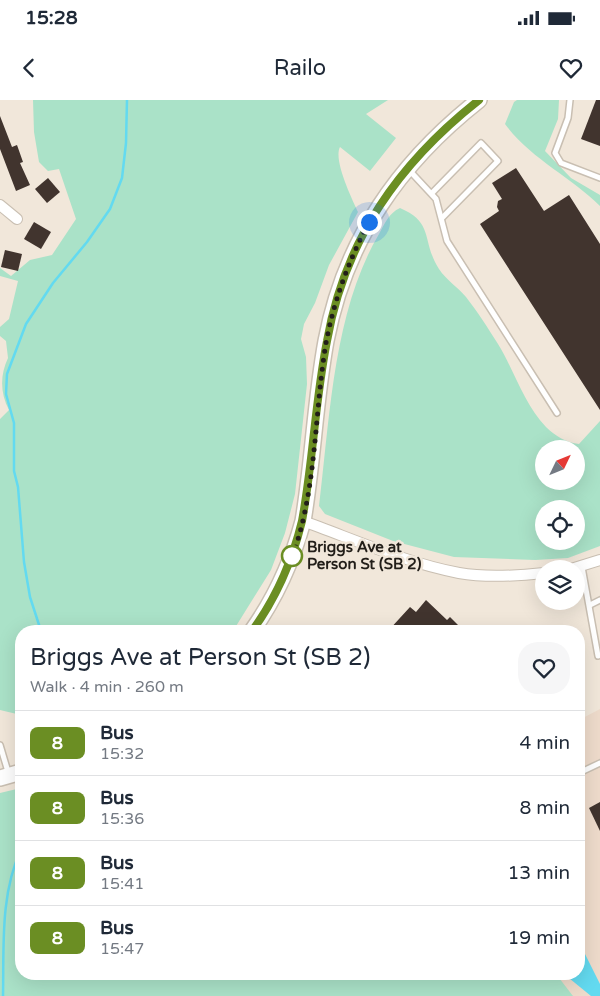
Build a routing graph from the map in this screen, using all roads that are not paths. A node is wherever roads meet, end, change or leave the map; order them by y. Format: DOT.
graph roads {
  1 [pos="479,100"];
  2 [pos="570,100"];
  3 [pos="407,168"];
  4 [pos="600,178"];
  5 [pos="432,193"];
  6 [pos="0,205"];
  7 [pos="442,218"];
  8 [pos="17,219"];
  9 [pos="557,413"];
  10 [pos="302,521"];
  11 [pos="600,560"];
  12 [pos="585,566"];
  13 [pos="535,574"];
  14 [pos="585,581"];
  15 [pos="600,600"];
  16 [pos="590,605"];
  17 [pos="256,625"];
  18 [pos="598,656"];
  19 [pos="0,745"];
  20 [pos="600,763"];
  21 [pos="585,771"];
  22 [pos="10,775"];
  1 -- 3 [label="street"];
  2 -- 4 [label="lane"];
  3 -- 5 [label="lane"];
  3 -- 10 [label="street"];
  5 -- 7 [label="lane"];
  5 -- 7 [label="lane"];
  6 -- 8 [label="street"];
  7 -- 9 [label="lane"];
  10 -- 13 [label="street"];
  10 -- 17 [label="street"];
  11 -- 12 [label="street"];
  14 -- 16 [label="lane"];
  15 -- 16 [label="lane"];
  16 -- 18 [label="lane"];
  19 -- 22 [label="lane"];
  20 -- 21 [label="lane"];
}
